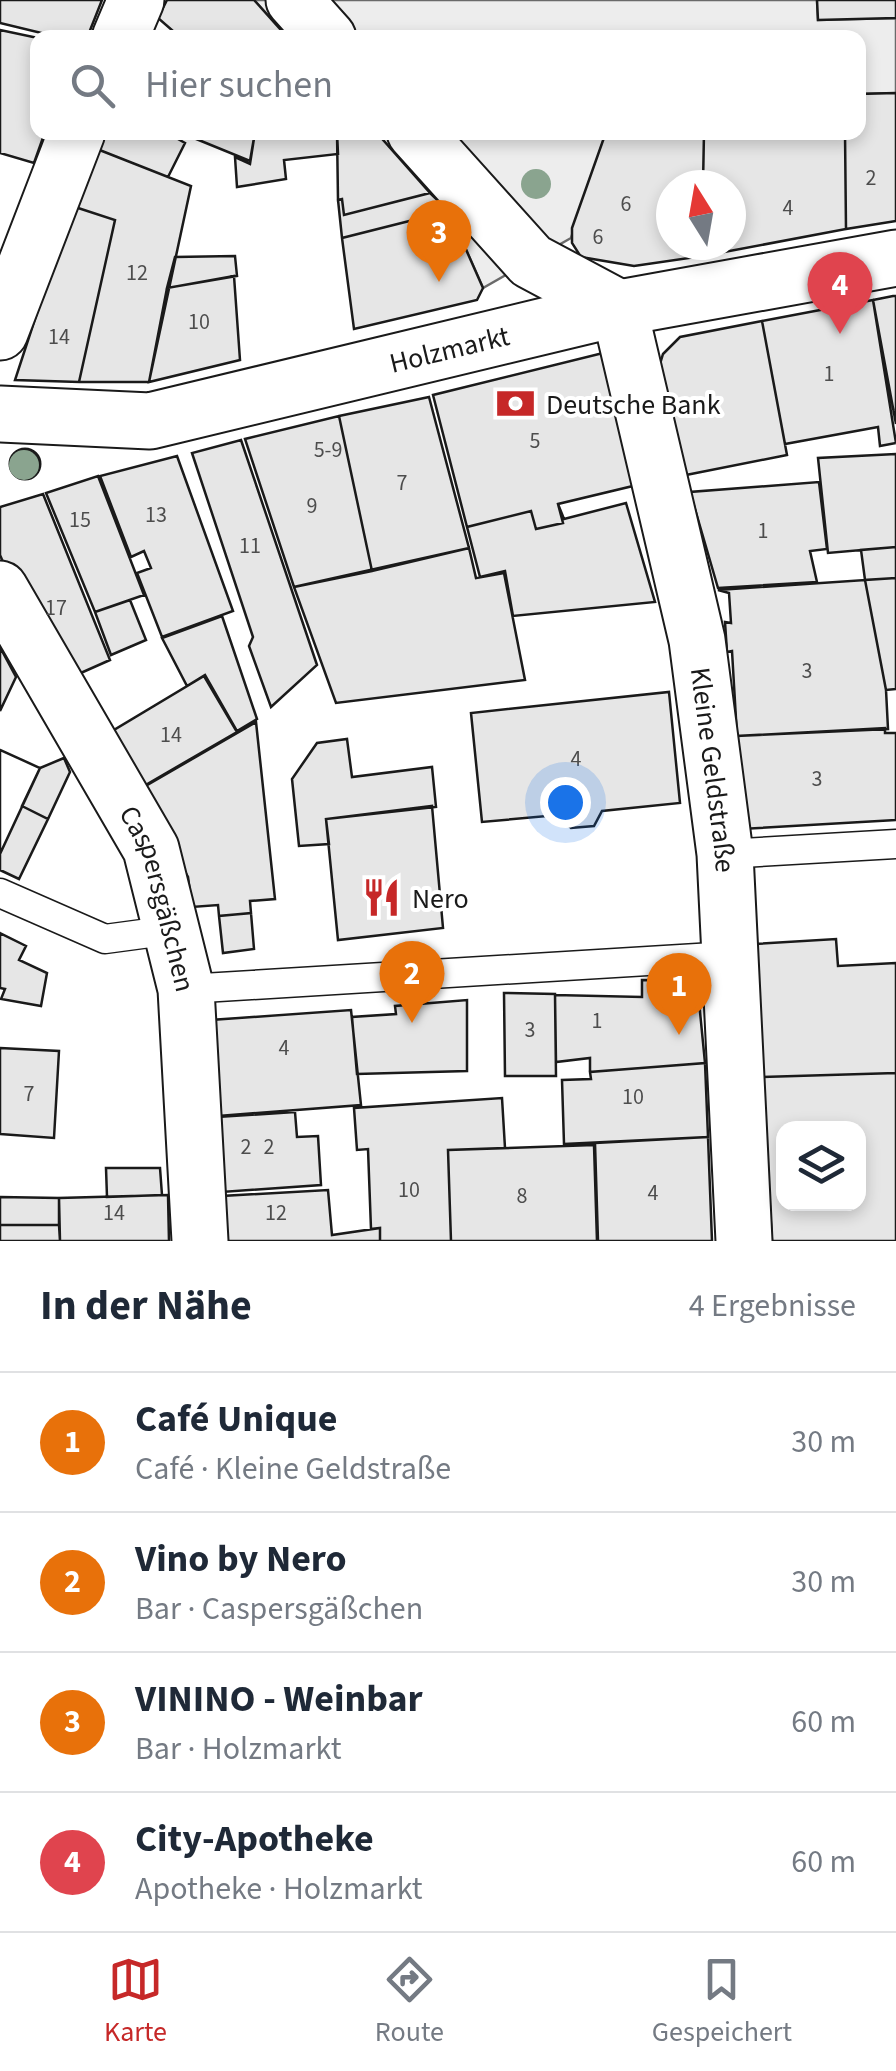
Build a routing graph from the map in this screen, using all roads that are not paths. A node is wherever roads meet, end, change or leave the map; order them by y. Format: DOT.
graph roads {
  1 [pos="136,0"];
  2 [pos="294,0"];
  3 [pos="123,30"];
  4 [pos="321,30"];
  5 [pos="75,140"];
  6 [pos="422,140"];
  7 [pos="896,258"];
  8 [pos="619,308"];
  9 [pos="0,332"];
  10 [pos="0,414"];
  11 [pos="0,590"];
  12 [pos="896,844"];
  13 [pos="725,854"];
  14 [pos="0,893"];
  15 [pos="172,930"];
  16 [pos="730,956"];
  17 [pos="186,989"];
  18 [pos="200,1241"];
  19 [pos="744,1241"];
  1 -- 3 [label="street"];
  2 -- 4 [label="street"];
  5 -- 9 [label="street"];
  6 -- 8 [label="street"];
  7 -- 8 [label="street, Holzmarkt"];
  8 -- 10 [label="street, Holzmarkt"];
  8 -- 13 [label="street, Kleine Geldstraße"];
  11 -- 15 [label="street, Caspersgäßchen"];
  12 -- 13 [label="lane"];
  13 -- 16 [label="street, Kleine Geldstraße"];
  14 -- 15 [label="lane"];
  15 -- 17 [label="street, Caspersgäßchen"];
  16 -- 17 [label="lane"];
  16 -- 19 [label="street, Kleine Geldstraße"];
  17 -- 18 [label="street, Caspersgäßchen"];
}
